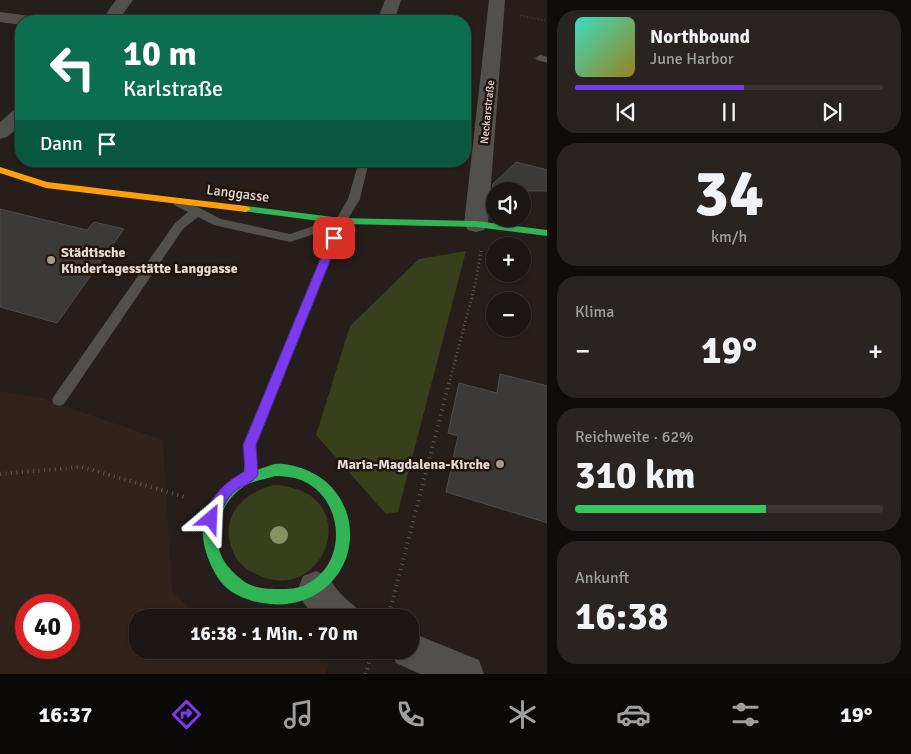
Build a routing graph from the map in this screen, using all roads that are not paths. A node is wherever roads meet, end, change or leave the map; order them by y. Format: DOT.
graph roads {
  1 [pos="125,0"];
  2 [pos="393,0"];
  3 [pos="497,0"];
  4 [pos="114,15"];
  5 [pos="388,15"];
  6 [pos="0,17"];
  7 [pos="15,19"];
  8 [pos="15,119"];
  9 [pos="0,133"];
  10 [pos="362,167"];
  11 [pos="0,170"];
  12 [pos="175,200"];
  13 [pos="197,211"];
  14 [pos="341,221"];
  15 [pos="480,225"];
  16 [pos="547,233"];
  17 [pos="59,400"];
  18 [pos="252,474"];
  19 [pos="316,589"];
  20 [pos="331,609"];
  21 [pos="419,655"];
  22 [pos="465,674"];
  1 -- 4 [label="street"];
  2 -- 5 [label="street"];
  3 -- 15 [label="street, Neckarstraße"];
  6 -- 7 [label="street"];
  8 -- 9 [label="street"];
  10 -- 14 [label="lane"];
  11 -- 12 [label="street, Langgasse"];
  12 -- 13 [label="lane"];
  12 -- 14 [label="street, Langgasse"];
  13 -- 14 [label="lane"];
  13 -- 17 [label="lane"];
  14 -- 15 [label="street, Langgasse"];
  14 -- 18 [label="street"];
  15 -- 16 [label="street, Langgasse"];
  18 -- 19 [label="street"];
  18 -- 19 [label="street"];
  19 -- 20 [label="street"];
  21 -- 22 [label="street"];
}
